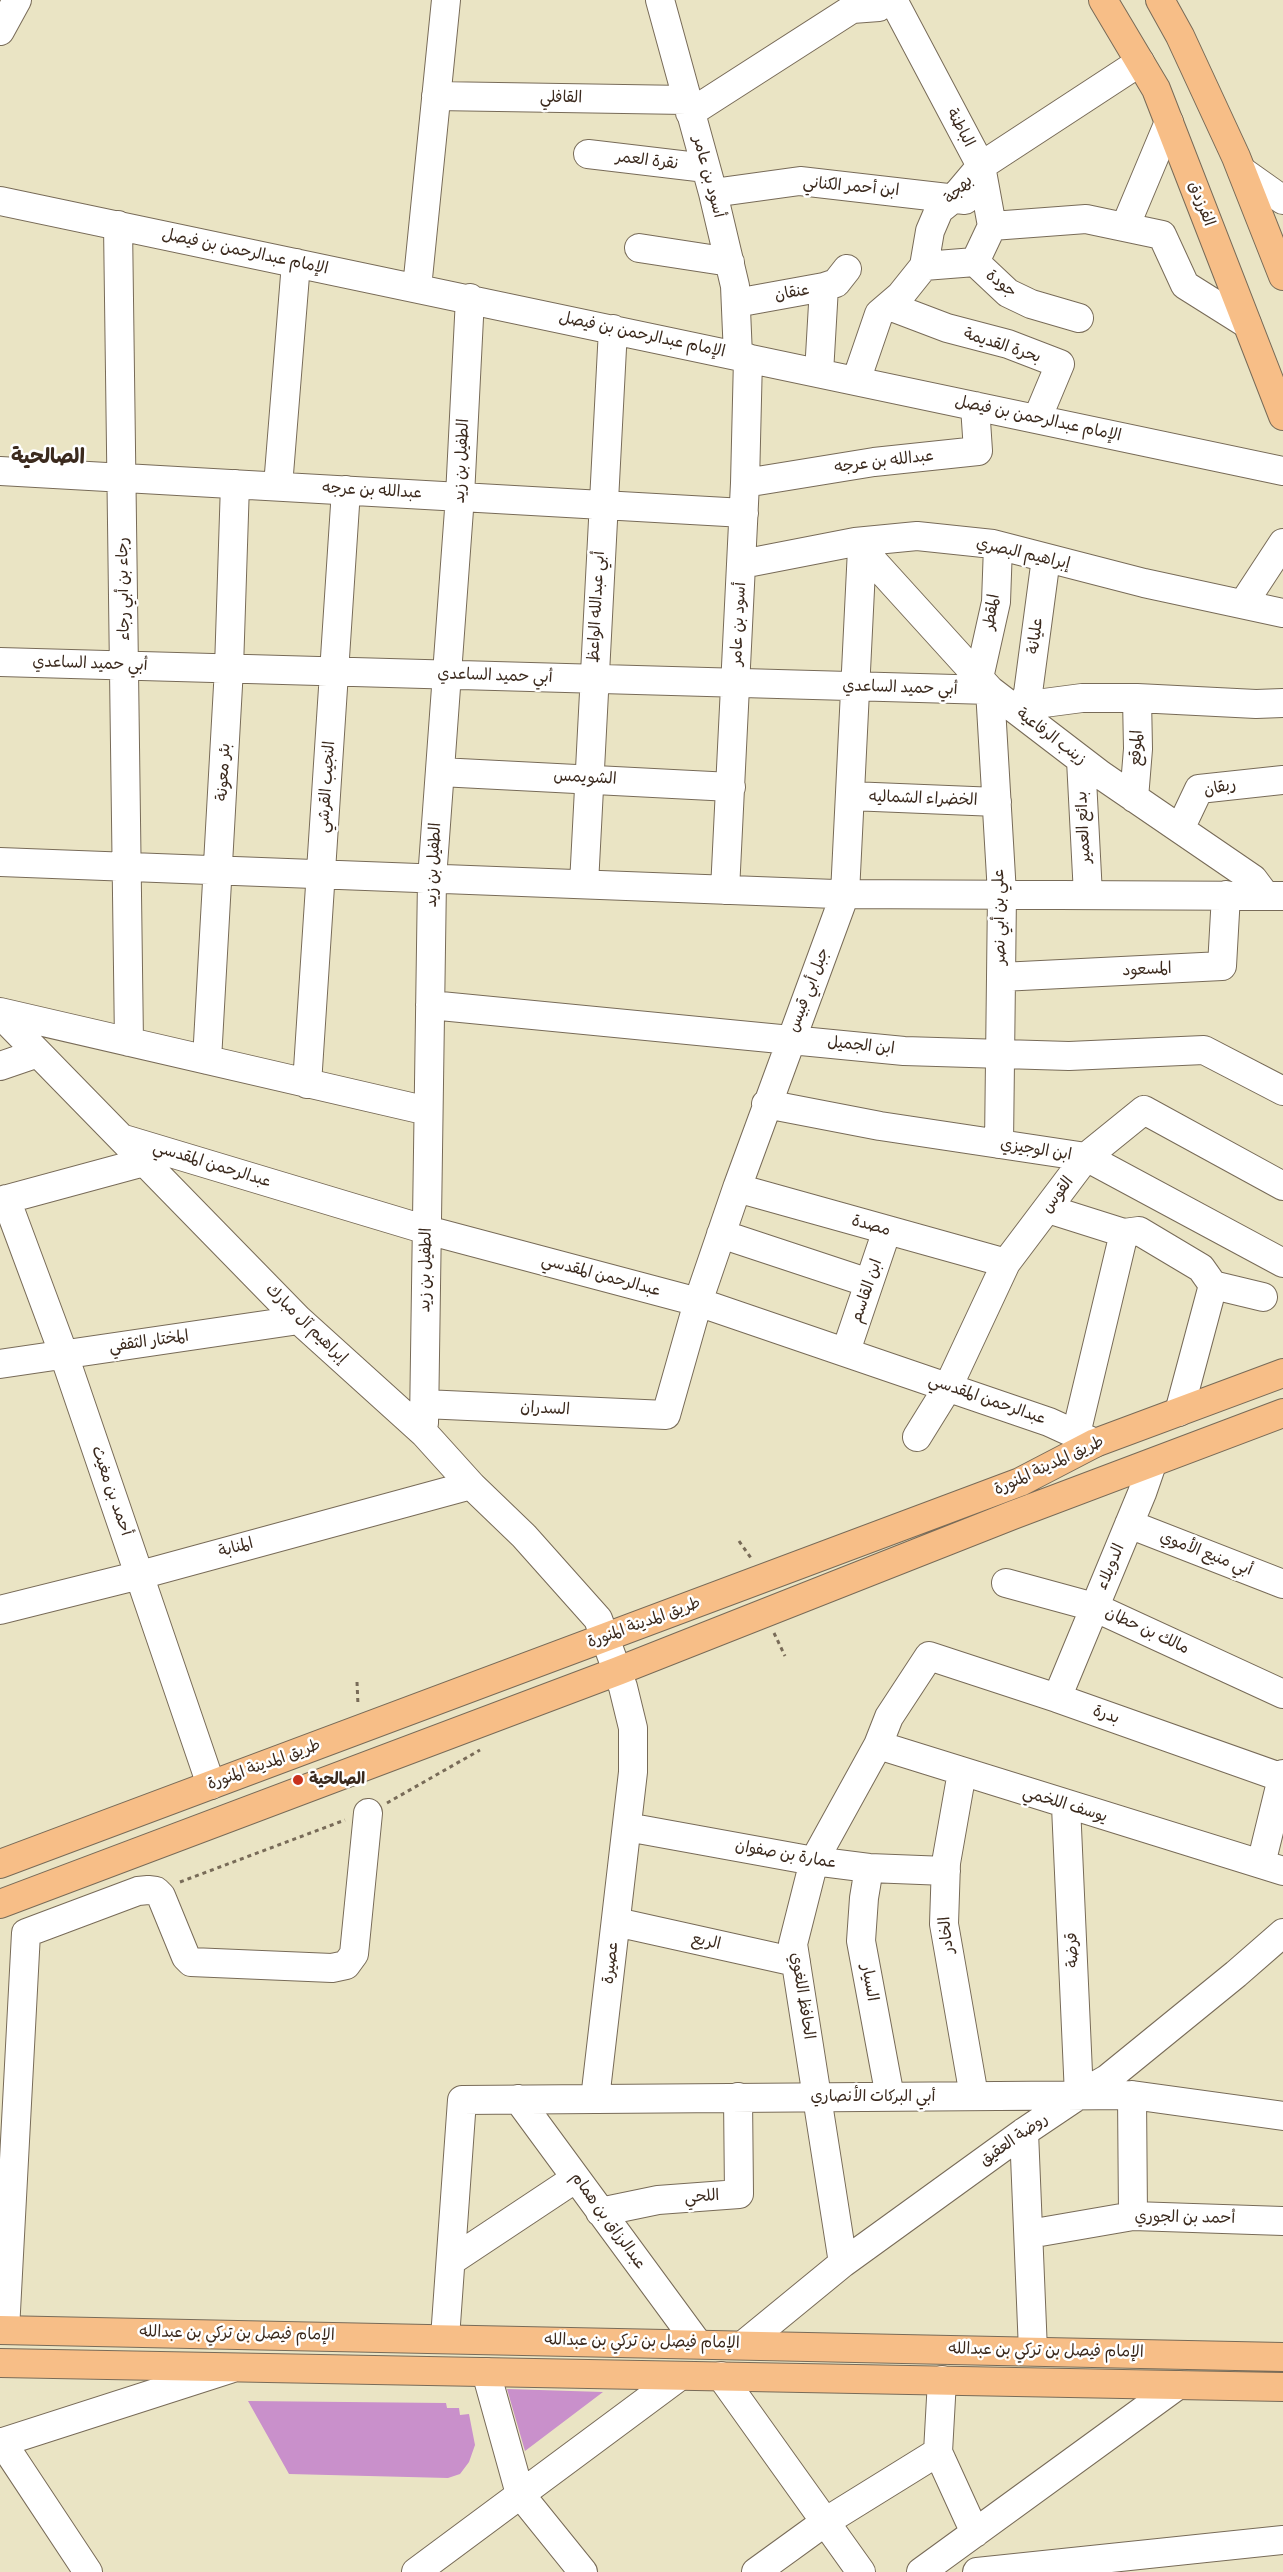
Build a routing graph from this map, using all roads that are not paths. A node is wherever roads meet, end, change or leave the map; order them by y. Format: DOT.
graph roads {
  1 [pos="17,0"];
  2 [pos="446,0"];
  3 [pos="660,0"];
  4 [pos="1103,0"];
  5 [pos="881,2"];
  6 [pos="1167,5"];
  7 [pos="0,31"];
  8 [pos="1140,62"];
  9 [pos="436,96"];
  10 [pos="688,106"];
  11 [pos="1169,122"];
  12 [pos="588,154"];
  13 [pos="981,166"];
  14 [pos="1242,171"];
  15 [pos="710,181"];
  16 [pos="954,198"];
  17 [pos="0,200"];
  18 [pos="1283,200"];
  19 [pos="990,216"];
  20 [pos="118,225"];
  21 [pos="1125,227"];
  22 [pos="639,248"];
  23 [pos="730,262"];
  24 [pos="975,262"];
  25 [pos="296,263"];
  26 [pos="924,266"];
  27 [pos="847,269"];
  28 [pos="1283,276"];
  29 [pos="824,287"];
  30 [pos="417,288"];
  31 [pos="470,298"];
  32 [pos="736,303"];
  33 [pos="888,306"];
  34 [pos="1079,318"];
  35 [pos="1247,324"];
  36 [pos="613,329"];
  37 [pos="743,357"];
  38 [pos="819,373"];
  39 [pos="856,381"];
  40 [pos="975,406"];
  41 [pos="1283,416"];
  42 [pos="1037,419"];
  43 [pos="1283,470"];
  44 [pos="0,471"];
  45 [pos="123,478"];
  46 [pos="745,483"];
  47 [pos="235,484"];
  48 [pos="278,486"];
  49 [pos="346,490"];
  50 [pos="460,496"];
  51 [pos="603,504"];
  52 [pos="744,513"];
  53 [pos="1283,543"];
  54 [pos="998,546"];
  55 [pos="862,549"];
  56 [pos="1046,558"];
  57 [pos="742,564"];
  58 [pos="1244,604"];
  59 [pos="1283,612"];
  60 [pos="0,662"];
  61 [pos="125,666"];
  62 [pos="229,668"];
  63 [pos="334,672"];
  64 [pos="447,675"];
  65 [pos="593,679"];
  66 [pos="736,683"];
  67 [pos="984,684"];
  68 [pos="855,686"];
  69 [pos="1137,698"];
  70 [pos="1283,702"];
  71 [pos="1018,712"];
  72 [pos="1081,760"];
  73 [pos="440,772"];
  74 [pos="589,778"];
  75 [pos="1283,780"];
  76 [pos="731,787"];
  77 [pos="850,796"];
  78 [pos="1134,798"];
  79 [pos="997,802"];
  80 [pos="1180,829"];
  81 [pos="0,862"];
  82 [pos="127,868"];
  83 [pos="219,871"];
  84 [pos="321,875"];
  85 [pos="432,879"];
  86 [pos="584,884"];
  87 [pos="725,890"];
  88 [pos="845,894"];
  89 [pos="1002,894"];
  90 [pos="1088,895"];
  91 [pos="1226,895"];
  92 [pos="1274,896"];
  93 [pos="1001,976"];
  94 [pos="430,1005"];
  95 [pos="0,1013"];
  96 [pos="791,1038"];
  97 [pos="129,1042"];
  98 [pos="38,1053"];
  99 [pos="1000,1054"];
  100 [pos="207,1060"];
  101 [pos="0,1066"];
  102 [pos="307,1084"];
  103 [pos="1283,1091"];
  104 [pos="766,1104"];
  105 [pos="428,1111"];
  106 [pos="121,1138"];
  107 [pos="999,1144"];
  108 [pos="1086,1158"];
  109 [pos="144,1162"];
  110 [pos="1283,1186"];
  111 [pos="737,1188"];
  112 [pos="3,1200"];
  113 [pos="1048,1208"];
  114 [pos="427,1230"];
  115 [pos="887,1230"];
  116 [pos="1124,1233"];
  117 [pos="721,1234"];
  118 [pos="1006,1263"];
  119 [pos="1283,1263"];
  120 [pos="869,1283"];
  121 [pos="1213,1286"];
  122 [pos="1263,1297"];
  123 [pos="698,1302"];
  124 [pos="299,1320"];
  125 [pos="846,1351"];
  126 [pos="64,1354"];
  127 [pos="0,1364"];
  128 [pos="1283,1373"];
  129 [pos="948,1387"];
  130 [pos="424,1404"];
  131 [pos="1180,1412"];
  132 [pos="1283,1413"];
  133 [pos="666,1415"];
  134 [pos="424,1433"];
  135 [pos="917,1437"];
  136 [pos="1085,1439"];
  137 [pos="1152,1464"];
  138 [pos="472,1485"];
  139 [pos="1129,1524"];
  140 [pos="140,1575"];
  141 [pos="1006,1583"];
  142 [pos="1283,1584"];
  143 [pos="1094,1606"];
  144 [pos="0,1610"];
  145 [pos="606,1637"];
  146 [pos="618,1671"];
  147 [pos="1283,1694"];
  148 [pos="1056,1698"];
  149 [pos="878,1745"];
  150 [pos="962,1772"];
  151 [pos="1283,1777"];
  152 [pos="211,1785"];
  153 [pos="1066,1806"];
  154 [pos="368,1814"];
  155 [pos="627,1827"];
  156 [pos="814,1861"];
  157 [pos="0,1864"];
  158 [pos="869,1868"];
  159 [pos="1272,1868"];
  160 [pos="946,1871"];
  161 [pos="0,1904"];
  162 [pos="616,1922"];
  163 [pos="1283,1933"];
  164 [pos="796,1962"];
  165 [pos="1079,2095"];
  166 [pos="1132,2095"];
  167 [pos="890,2096"];
  168 [pos="974,2096"];
  169 [pos="738,2097"];
  170 [pos="818,2097"];
  171 [pos="595,2098"];
  172 [pos="518,2099"];
  173 [pos="1283,2116"];
  174 [pos="1024,2132"];
  175 [pos="576,2178"];
  176 [pos="600,2212"];
  177 [pos="1133,2216"];
  178 [pos="1283,2221"];
  179 [pos="1029,2234"];
  180 [pos="451,2261"];
  181 [pos="843,2263"];
  182 [pos="2,2330"];
  183 [pos="446,2338"];
  184 [pos="698,2344"];
  185 [pos="743,2345"];
  186 [pos="1033,2351"];
  187 [pos="1283,2357"];
  188 [pos="0,2363"];
  189 [pos="236,2367"];
  190 [pos="486,2372"];
  191 [pos="680,2376"];
  192 [pos="721,2376"];
  193 [pos="942,2380"];
  194 [pos="1178,2385"];
  195 [pos="1283,2387"];
  196 [pos="1,2443"];
  197 [pos="938,2452"];
  198 [pos="520,2494"];
  199 [pos="825,2522"];
  200 [pos="975,2533"];
  201 [pos="1283,2540"];
  202 [pos="88,2572"];
  203 [pos="416,2572"];
  204 [pos="583,2572"];
  205 [pos="756,2572"];
  206 [pos="861,2572"];
  207 [pos="921,2572"];
  208 [pos="977,2572"];
  1 -- 7 [label="street"];
  2 -- 9 [label="street"];
  3 -- 10 [label="street, أسود بن عامر"];
  4 -- 8 [label="main road, الفرزدق"];
  5 -- 10 [label="street"];
  5 -- 13 [label="street, الباطنة"];
  6 -- 14 [label="main road"];
  8 -- 11 [label="main road, الفرزدق"];
  8 -- 13 [label="street, بهجة"];
  9 -- 10 [label="street, القافلي"];
  9 -- 30 [label="street"];
  10 -- 15 [label="street, أسود بن عامر"];
  11 -- 21 [label="street"];
  11 -- 35 [label="main road, الفرزدق"];
  12 -- 15 [label="street, نقرة العمر"];
  13 -- 16 [label="street, بهجة"];
  13 -- 19 [label="street, الباطنة"];
  14 -- 18 [label="street"];
  14 -- 28 [label="main road"];
  15 -- 16 [label="street, ابن أحمر الكناني"];
  15 -- 23 [label="street, أسود بن عامر"];
  16 -- 19 [label="street, ابن أحمر الكناني"];
  16 -- 26 [label="street, بهجة"];
  17 -- 20 [label="street, الإمام عبدالرحمن بن فيصل"];
  19 -- 21 [label="street, ابن أحمر الكناني"];
  19 -- 24 [label="street"];
  20 -- 25 [label="street, الإمام عبدالرحمن بن فيصل"];
  20 -- 45 [label="street, رجاء بن أبي رجاء"];
  21 -- 35 [label="street, ابن أحمر الكناني"];
  22 -- 23 [label="street"];
  23 -- 32 [label="street, أسود بن عامر"];
  24 -- 26 [label="street, جودة"];
  24 -- 34 [label="street, جودة"];
  25 -- 30 [label="street, الإمام عبدالرحمن بن فيصل"];
  25 -- 48 [label="street"];
  26 -- 33 [label="street, بهجة"];
  27 -- 29 [label="street"];
  29 -- 32 [label="street, عنقان"];
  29 -- 38 [label="street, عنقان"];
  30 -- 31 [label="street, الإمام عبدالرحمن بن فيصل"];
  31 -- 36 [label="street, الإمام عبدالرحمن بن فيصل"];
  31 -- 50 [label="street, الطفيل بن زيد"];
  32 -- 37 [label="street, أسود بن عامر"];
  33 -- 39 [label="street, بهجة"];
  33 -- 42 [label="street, بحرة القديمة"];
  35 -- 41 [label="main road, الفرزدق"];
  36 -- 37 [label="street, الإمام عبدالرحمن بن فيصل"];
  36 -- 51 [label="street, أبي عبدالله الواعظ"];
  37 -- 38 [label="street, الإمام عبدالرحمن بن فيصل"];
  37 -- 46 [label="street, أسود بن عامر"];
  38 -- 39 [label="street, الإمام عبدالرحمن بن فيصل"];
  39 -- 40 [label="street, الإمام عبدالرحمن بن فيصل"];
  40 -- 42 [label="street, الإمام عبدالرحمن بن فيصل"];
  40 -- 46 [label="street, عبدالله بن عرجه"];
  42 -- 43 [label="street, الإمام عبدالرحمن بن فيصل"];
  44 -- 45 [label="street, عبدالله بن عرجه"];
  45 -- 47 [label="street, عبدالله بن عرجه"];
  45 -- 61 [label="street, رجاء بن أبي رجاء"];
  46 -- 52 [label="street, أسود بن عامر"];
  47 -- 48 [label="street, عبدالله بن عرجه"];
  47 -- 62 [label="street, بئر معونة"];
  48 -- 49 [label="street, عبدالله بن عرجه"];
  49 -- 50 [label="street, عبدالله بن عرجه"];
  49 -- 63 [label="street, النجيب القرشي"];
  50 -- 51 [label="street, عبدالله بن عرجه"];
  50 -- 64 [label="street, الطفيل بن زيد"];
  51 -- 52 [label="street, عبدالله بن عرجه"];
  51 -- 65 [label="street, أبي عبدالله الواعظ"];
  52 -- 57 [label="street, أسود بن عامر"];
  53 -- 58 [label="street"];
  54 -- 56 [label="street, إبراهيم البصري"];
  54 -- 57 [label="street, إبراهيم البصري"];
  54 -- 67 [label="street, المقطر"];
  55 -- 67 [label="street, زينب الرفاعية"];
  55 -- 68 [label="street, جبل أبي قبيس"];
  56 -- 58 [label="street, إبراهيم البصري"];
  56 -- 71 [label="street, عليانة"];
  57 -- 66 [label="street, أسود بن عامر"];
  58 -- 59 [label="street, إبراهيم البصري"];
  60 -- 61 [label="street, أبي حميد الساعدي"];
  61 -- 62 [label="street, أبي حميد الساعدي"];
  61 -- 82 [label="street, رجاء بن أبي رجاء"];
  62 -- 63 [label="street, أبي حميد الساعدي"];
  62 -- 83 [label="street, بئر معونة"];
  63 -- 64 [label="street, أبي حميد الساعدي"];
  63 -- 84 [label="street, النجيب القرشي"];
  64 -- 65 [label="street, أبي حميد الساعدي"];
  64 -- 73 [label="street, الطفيل بن زيد"];
  65 -- 66 [label="street, أبي حميد الساعدي"];
  65 -- 74 [label="street, أبي عبدالله الواعظ"];
  66 -- 68 [label="street, أبي حميد الساعدي"];
  66 -- 76 [label="street, أسود بن عامر"];
  67 -- 68 [label="street, أبي حميد الساعدي"];
  67 -- 71 [label="street, زينب الرفاعية"];
  67 -- 79 [label="street, علي بن أبي نصر"];
  68 -- 77 [label="street, جبل أبي قبيس"];
  69 -- 70 [label="street"];
  69 -- 71 [label="street"];
  69 -- 78 [label="street, الموقع"];
  71 -- 72 [label="street, زينب الرفاعية"];
  72 -- 78 [label="street, زينب الرفاعية"];
  72 -- 90 [label="street, بدائع العمير"];
  73 -- 74 [label="street, الشويمس"];
  73 -- 85 [label="street, الطفيل بن زيد"];
  74 -- 76 [label="street, الشويمس"];
  74 -- 86 [label="street, أبي عبدالله الواعظ"];
  75 -- 80 [label="street, ربقان"];
  76 -- 87 [label="street, أسود بن عامر"];
  77 -- 79 [label="street, الخضراء الشماليه"];
  77 -- 88 [label="street, جبل أبي قبيس"];
  78 -- 80 [label="street, زينب الرفاعية"];
  79 -- 89 [label="street, علي بن أبي نصر"];
  80 -- 92 [label="street, زينب الرفاعية"];
  81 -- 82 [label="street"];
  82 -- 83 [label="street"];
  82 -- 97 [label="street, رجاء بن أبي رجاء"];
  83 -- 84 [label="street"];
  83 -- 100 [label="street, بئر معونة"];
  84 -- 85 [label="street"];
  84 -- 102 [label="street, النجيب القرشي"];
  85 -- 86 [label="street"];
  85 -- 94 [label="street, الطفيل بن زيد"];
  86 -- 87 [label="street"];
  87 -- 88 [label="street"];
  88 -- 89 [label="street"];
  88 -- 96 [label="street, جبل أبي قبيس"];
  89 -- 90 [label="street"];
  89 -- 93 [label="street, علي بن أبي نصر"];
  90 -- 91 [label="street"];
  91 -- 92 [label="street"];
  91 -- 93 [label="street, المسعود"];
  93 -- 99 [label="street, علي بن أبي نصر"];
  94 -- 96 [label="street, ابن الجميل"];
  94 -- 105 [label="street, الطفيل بن زيد"];
  95 -- 97 [label="street"];
  95 -- 98 [label="street, إبراهيم آل مبارك"];
  96 -- 99 [label="street, ابن الجميل"];
  96 -- 104 [label="street, جبل أبي قبيس"];
  97 -- 100 [label="street"];
  98 -- 101 [label="street"];
  98 -- 106 [label="street, إبراهيم آل مبارك"];
  99 -- 103 [label="street, ابن الجميل"];
  99 -- 107 [label="street, علي بن أبي نصر"];
  100 -- 102 [label="street"];
  102 -- 105 [label="street"];
  104 -- 107 [label="street, ابن الوجيزي"];
  104 -- 111 [label="street, جبل أبي قبيس"];
  105 -- 114 [label="street, الطفيل بن زيد"];
  106 -- 109 [label="street, إبراهيم آل مبارك"];
  106 -- 114 [label="street, عبدالرحمن المقدسي"];
  107 -- 108 [label="street, ابن الوجيزي"];
  108 -- 110 [label="street, القوس"];
  108 -- 113 [label="street, القوس"];
  108 -- 119 [label="street, ابن الوجيزي"];
  109 -- 112 [label="street, عبدالرحمن المقدسي"];
  109 -- 124 [label="street, إبراهيم آل مبارك"];
  111 -- 115 [label="street, مصدة"];
  111 -- 117 [label="street, جبل أبي قبيس"];
  112 -- 126 [label="street, أحمد بن مغيث"];
  113 -- 116 [label="street"];
  113 -- 118 [label="street, القوس"];
  114 -- 123 [label="street, عبدالرحمن المقدسي"];
  114 -- 130 [label="street, الطفيل بن زيد"];
  115 -- 118 [label="street, مصدة"];
  115 -- 120 [label="street, ابن القاسم"];
  116 -- 121 [label="street"];
  116 -- 136 [label="street"];
  117 -- 120 [label="street"];
  117 -- 123 [label="street, جبل أبي قبيس"];
  118 -- 129 [label="street, القوس"];
  120 -- 125 [label="street, ابن القاسم"];
  121 -- 122 [label="street"];
  121 -- 131 [label="street"];
  123 -- 125 [label="street, عبدالرحمن المقدسي"];
  123 -- 133 [label="street, جبل أبي قبيس"];
  124 -- 126 [label="street, المختار الثقفي"];
  124 -- 134 [label="street, إبراهيم آل مبارك"];
  125 -- 129 [label="street, عبدالرحمن المقدسي"];
  126 -- 127 [label="street, المختار الثقفي"];
  126 -- 140 [label="street, أحمد بن مغيث"];
  128 -- 131 [label="main road, طريق المدينة المنورة"];
  129 -- 135 [label="street, القوس"];
  129 -- 136 [label="street, عبدالرحمن المقدسي"];
  130 -- 133 [label="street, السدران"];
  130 -- 134 [label="street, الطفيل بن زيد"];
  131 -- 136 [label="main road, طريق المدينة المنورة"];
  132 -- 137 [label="main road, طريق المدينة المنورة"];
  134 -- 138 [label="street, إبراهيم آل مبارك"];
  136 -- 145 [label="main road, طريق المدينة المنورة"];
  137 -- 139 [label="street, الدويلاء"];
  137 -- 146 [label="main road, طريق المدينة المنورة"];
  138 -- 140 [label="street, المنابة"];
  138 -- 145 [label="street, إبراهيم آل مبارك"];
  139 -- 142 [label="street, أبي منيع الأموي"];
  139 -- 143 [label="street, الدويلاء"];
  140 -- 144 [label="street, المنابة"];
  140 -- 152 [label="street, أحمد بن مغيث"];
  141 -- 143 [label="street, مالك بن حطان"];
  143 -- 147 [label="street, مالك بن حطان"];
  143 -- 148 [label="street, الدويلاء"];
  145 -- 146 [label="street, إبراهيم آل مبارك"];
  145 -- 152 [label="main road, طريق المدينة المنورة"];
  146 -- 155 [label="street, عصيرة"];
  146 -- 161 [label="main road, طريق المدينة المنورة"];
  148 -- 149 [label="street, بدرة"];
  148 -- 151 [label="street, بدرة"];
  149 -- 150 [label="street, يوسف اللخمي"];
  149 -- 156 [label="street, الحافظ اللغوي"];
  150 -- 153 [label="street, يوسف اللخمي"];
  150 -- 160 [label="street, الخادر"];
  151 -- 159 [label="street"];
  152 -- 157 [label="main road, طريق المدينة المنورة"];
  153 -- 159 [label="street, يوسف اللخمي"];
  153 -- 165 [label="street, قرضة"];
  154 -- 182 [label="street"];
  155 -- 156 [label="street, عمارة بن صفوان"];
  155 -- 162 [label="street, عصيرة"];
  156 -- 158 [label="street, عمارة بن صفوان"];
  156 -- 164 [label="street, الحافظ اللغوي"];
  158 -- 160 [label="street, عمارة بن صفوان"];
  158 -- 167 [label="street, السيار"];
  160 -- 168 [label="street, الخادر"];
  162 -- 164 [label="street, الريع"];
  162 -- 171 [label="street, عصيرة"];
  163 -- 165 [label="street, روضة العقيق"];
  164 -- 170 [label="street, الحافظ اللغوي"];
  165 -- 166 [label="street, أبي البركات الأنصاري"];
  165 -- 168 [label="street, أبي البركات الأنصاري"];
  165 -- 174 [label="street, روضة العقيق"];
  166 -- 173 [label="street, أبي البركات الأنصاري"];
  166 -- 177 [label="street"];
  167 -- 168 [label="street, أبي البركات الأنصاري"];
  167 -- 170 [label="street, أبي البركات الأنصاري"];
  169 -- 170 [label="street, أبي البركات الأنصاري"];
  169 -- 171 [label="street, أبي البركات الأنصاري"];
  169 -- 176 [label="street, اللحي"];
  170 -- 181 [label="street, الحافظ اللغوي"];
  171 -- 172 [label="street, أبي البركات الأنصاري"];
  172 -- 175 [label="street, عبدالرزاق بن همام"];
  172 -- 180 [label="street, أبي البركات الأنصاري"];
  174 -- 179 [label="street"];
  174 -- 181 [label="street, روضة العقيق"];
  175 -- 176 [label="street, عبدالرزاق بن همام"];
  175 -- 180 [label="street"];
  176 -- 184 [label="street, عبدالرزاق بن همام"];
  177 -- 178 [label="street, أحمد بن الجوري"];
  177 -- 179 [label="street, أحمد بن الجوري"];
  179 -- 186 [label="street"];
  180 -- 183 [label="street"];
  181 -- 185 [label="street, روضة العقيق"];
  182 -- 183 [label="main road, الإمام فيصل بن تركي بن عبدالله"];
  183 -- 184 [label="main road, الإمام فيصل بن تركي بن عبدالله"];
  184 -- 185 [label="main road, الإمام فيصل بن تركي بن عبدالله"];
  185 -- 186 [label="main road, الإمام فيصل بن تركي بن عبدالله"];
  186 -- 187 [label="main road, الإمام فيصل بن تركي بن عبدالله"];
  188 -- 189 [label="main road, الإمام فيصل بن تركي بن عبدالله"];
  189 -- 190 [label="main road, الإمام فيصل بن تركي بن عبدالله"];
  189 -- 196 [label="street"];
  190 -- 191 [label="main road, الإمام فيصل بن تركي بن عبدالله"];
  190 -- 198 [label="street"];
  191 -- 192 [label="main road, الإمام فيصل بن تركي بن عبدالله"];
  191 -- 198 [label="street"];
  192 -- 193 [label="main road, الإمام فيصل بن تركي بن عبدالله"];
  192 -- 199 [label="street"];
  193 -- 194 [label="main road, الإمام فيصل بن تركي بن عبدالله"];
  193 -- 197 [label="street"];
  194 -- 195 [label="main road, الإمام فيصل بن تركي بن عبدالله"];
  194 -- 200 [label="street"];
  196 -- 202 [label="street"];
  197 -- 199 [label="street"];
  197 -- 200 [label="street"];
  198 -- 203 [label="street"];
  198 -- 204 [label="street"];
  199 -- 205 [label="street"];
  199 -- 206 [label="street"];
  200 -- 207 [label="street"];
  201 -- 208 [label="street"];
}
